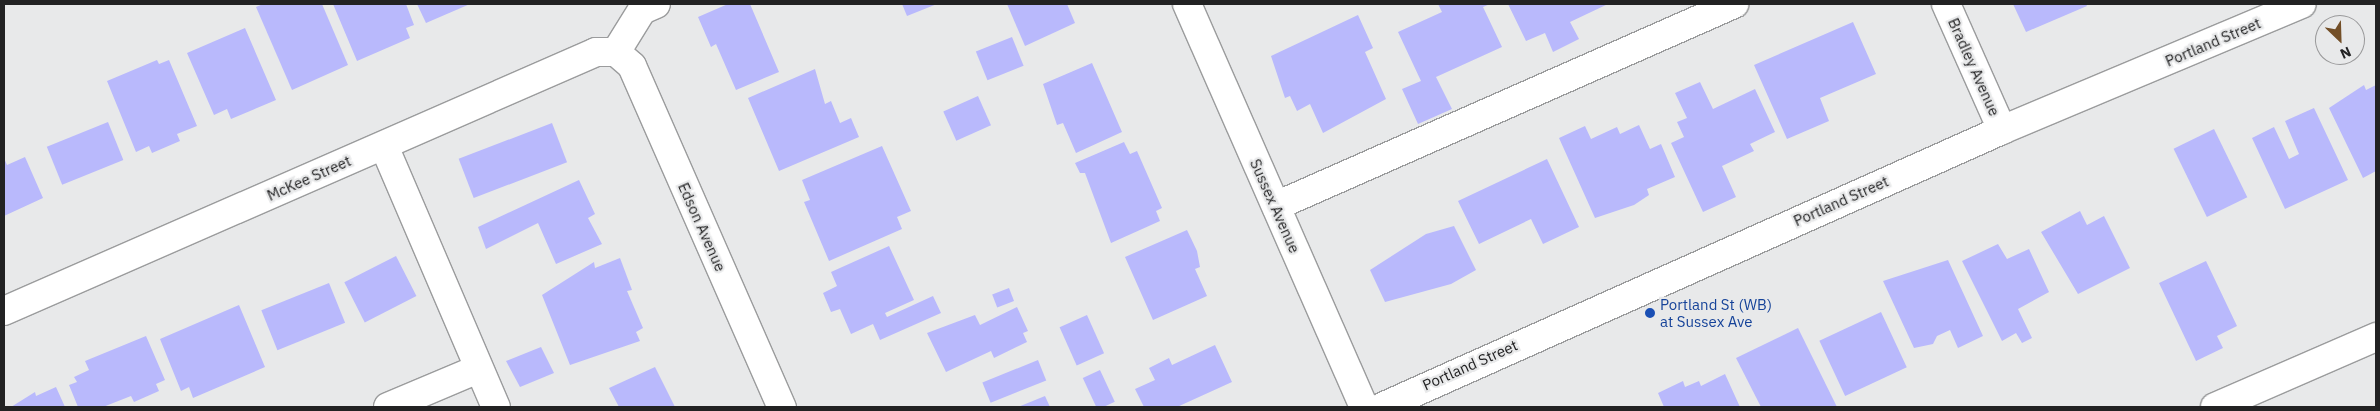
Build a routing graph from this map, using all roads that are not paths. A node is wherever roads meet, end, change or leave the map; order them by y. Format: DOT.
graph roads {
  1 [pos="656,4"];
  2 [pos="1187,4"];
  3 [pos="1734,4"];
  4 [pos="1946,4"];
  5 [pos="2302,4"];
  6 [pos="616,52"];
  7 [pos="2002,130"];
  8 [pos="384,146"];
  9 [pos="1276,206"];
  10 [pos="4,311"];
  11 [pos="2376,337"];
  12 [pos="478,369"];
  13 [pos="388,407"];
  14 [pos="496,407"];
  15 [pos="782,407"];
  16 [pos="1364,407"];
  17 [pos="1382,407"];
  18 [pos="2215,407"];
  1 -- 6 [label="street"];
  2 -- 9 [label="street, Sussex Avenue"];
  3 -- 9 [label="street"];
  4 -- 7 [label="street, Bradley Avenue"];
  5 -- 7 [label="street, Portland Street"];
  6 -- 8 [label="street, McKee Street"];
  6 -- 15 [label="street, Edson Avenue"];
  7 -- 17 [label="street, Portland Street"];
  8 -- 10 [label="street, McKee Street"];
  8 -- 12 [label="street"];
  9 -- 16 [label="street, Sussex Avenue"];
  11 -- 18 [label="street"];
  12 -- 13 [label="street"];
  12 -- 14 [label="street"];
}
